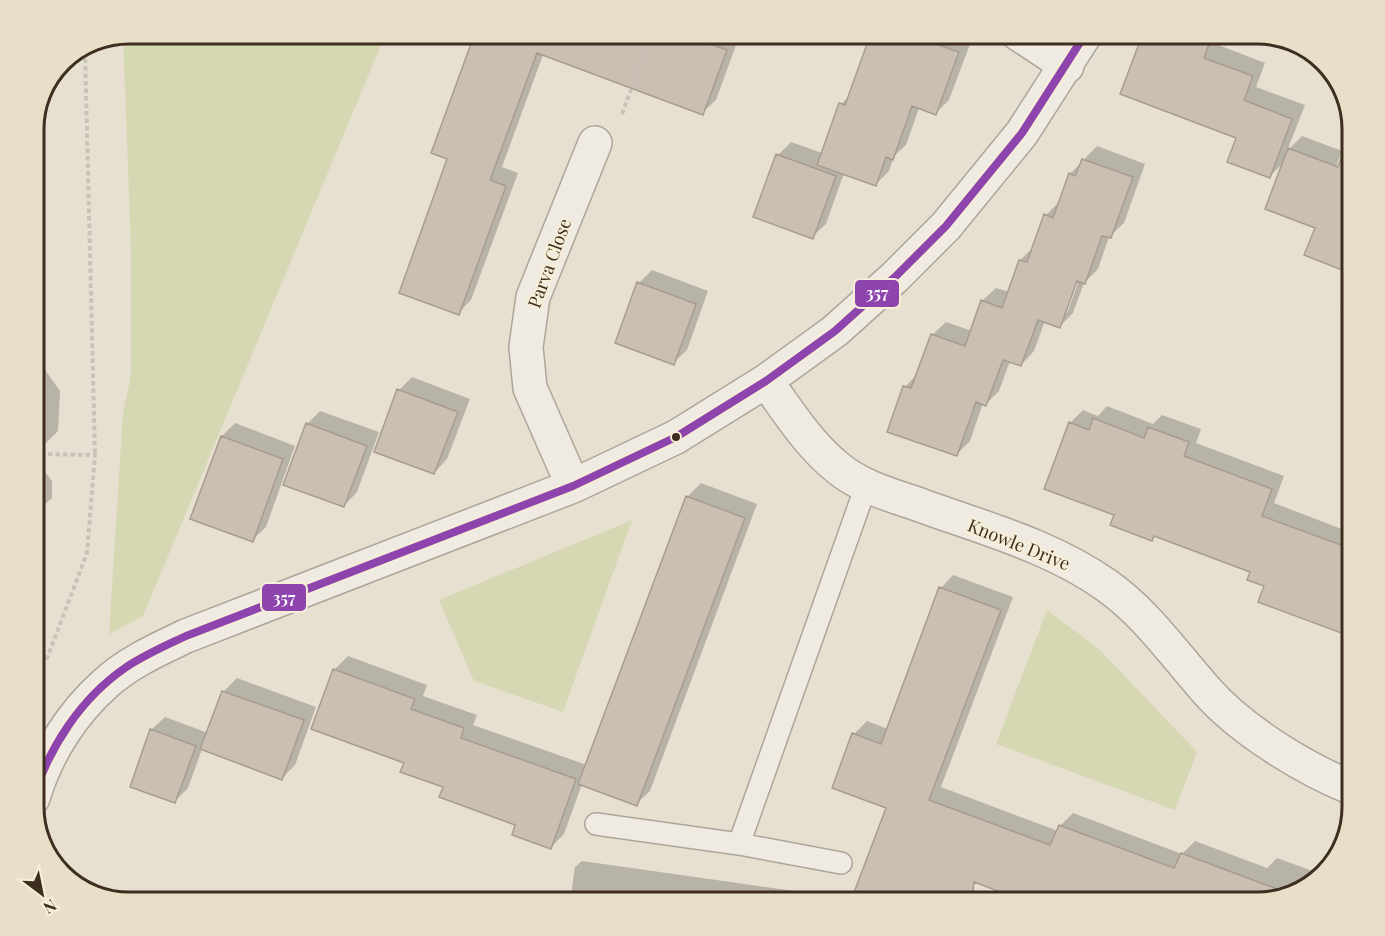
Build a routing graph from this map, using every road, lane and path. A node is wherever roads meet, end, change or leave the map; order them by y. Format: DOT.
graph roads {
  1 [pos="648,43"];
  2 [pos="1032,43"];
  3 [pos="1080,43"];
  4 [pos="85,56"];
  5 [pos="1067,66"];
  6 [pos="595,143"];
  7 [pos="766,381"];
  8 [pos="44,454"];
  9 [pos="95,455"];
  10 [pos="573,486"];
  11 [pos="866,486"];
  12 [pos="44,663"];
  13 [pos="44,772"];
  14 [pos="1342,783"];
  15 [pos="596,825"];
  16 [pos="739,844"];
  17 [pos="841,863"];
  1 -- 6 [label="path"];
  2 -- 5 [label="street"];
  3 -- 5 [label="street"];
  4 -- 9 [label="path"];
  5 -- 7 [label="street"];
  6 -- 10 [label="street, Parva Close"];
  7 -- 10 [label="street"];
  7 -- 11 [label="street, Knowle Drive"];
  8 -- 9 [label="path"];
  9 -- 12 [label="path"];
  10 -- 13 [label="street"];
  11 -- 14 [label="street, Knowle Drive"];
  11 -- 16 [label="lane"];
  15 -- 16 [label="lane"];
  16 -- 17 [label="lane"];
}
